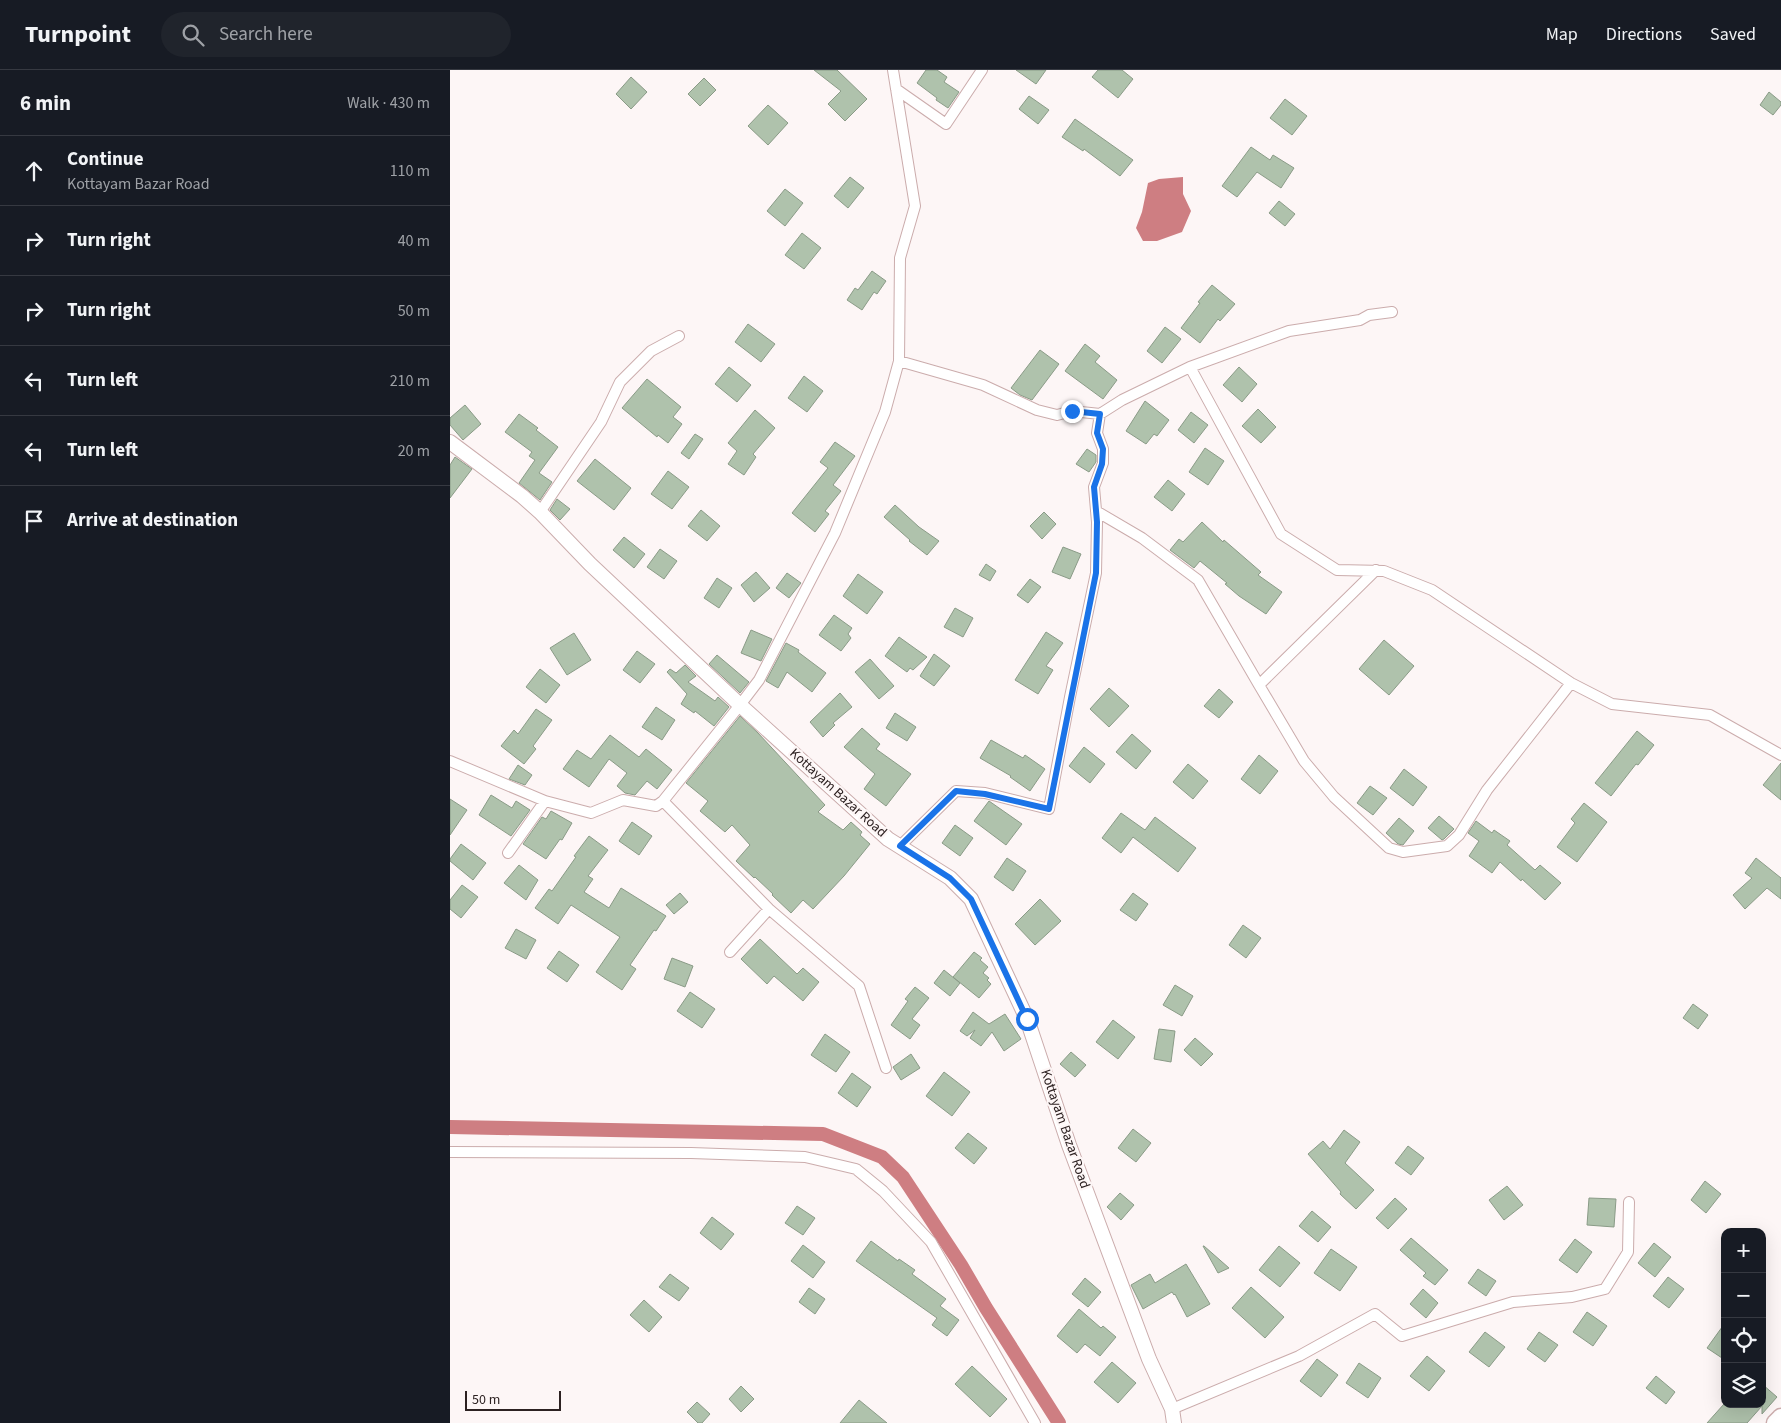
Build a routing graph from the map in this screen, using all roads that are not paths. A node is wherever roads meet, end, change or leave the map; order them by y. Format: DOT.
graph roads {
  1 [pos="893,70"];
  2 [pos="982,70"];
  3 [pos="896,88"];
  4 [pos="1392,312"];
  5 [pos="679,336"];
  6 [pos="899,361"];
  7 [pos="1190,367"];
  8 [pos="1100,414"];
  9 [pos="450,442"];
  10 [pos="540,512"];
  11 [pos="1096,512"];
  12 [pos="1376,570"];
  13 [pos="1571,683"];
  14 [pos="1259,686"];
  15 [pos="740,705"];
  16 [pos="1781,755"];
  17 [pos="450,761"];
  18 [pos="545,801"];
  19 [pos="663,801"];
  20 [pos="900,846"];
  21 [pos="508,853"];
  22 [pos="769,909"];
  23 [pos="730,952"];
  24 [pos="886,1068"];
  25 [pos="450,1152"];
  26 [pos="1629,1202"];
  27 [pos="1172,1409"];
  28 [pos="1781,1418"];
  29 [pos="1035,1423"];
  30 [pos="1174,1423"];
  31 [pos="1775,1423"];
  1 -- 3 [label="street"];
  2 -- 3 [label="street"];
  3 -- 6 [label="street"];
  4 -- 7 [label="street"];
  5 -- 10 [label="street"];
  6 -- 8 [label="street"];
  6 -- 15 [label="street"];
  7 -- 8 [label="street"];
  7 -- 12 [label="street"];
  8 -- 11 [label="street"];
  9 -- 10 [label="main road, Kottayam Bazar Road"];
  10 -- 15 [label="main road, Kottayam Bazar Road"];
  11 -- 14 [label="street"];
  11 -- 20 [label="street"];
  12 -- 13 [label="street"];
  12 -- 14 [label="street"];
  13 -- 14 [label="street"];
  13 -- 16 [label="street"];
  15 -- 19 [label="street"];
  15 -- 20 [label="main road, Kottayam Bazar Road"];
  17 -- 18 [label="street"];
  18 -- 19 [label="street"];
  18 -- 21 [label="street"];
  19 -- 22 [label="street"];
  20 -- 27 [label="main road, Kottayam Bazar Road"];
  22 -- 23 [label="street"];
  22 -- 24 [label="street"];
  25 -- 29 [label="street"];
  26 -- 27 [label="street"];
  27 -- 30 [label="main road, Kottayam Bazar Road"];
  28 -- 31 [label="main road"];
}
